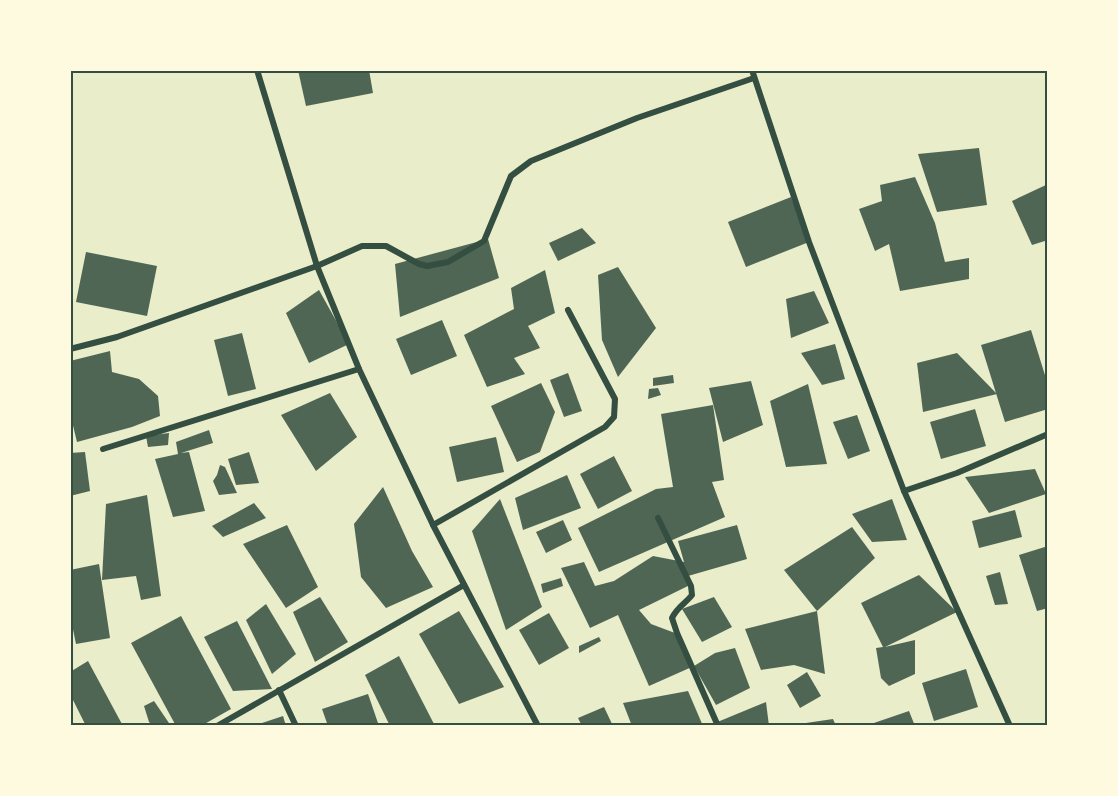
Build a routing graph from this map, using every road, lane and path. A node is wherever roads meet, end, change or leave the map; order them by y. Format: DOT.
graph roads {
  1 [pos="257,70"];
  2 [pos="753,74"];
  3 [pos="317,266"];
  4 [pos="568,310"];
  5 [pos="70,349"];
  6 [pos="359,369"];
  7 [pos="1047,434"];
  8 [pos="103,449"];
  9 [pos="904,491"];
  10 [pos="658,518"];
  11 [pos="434,525"];
  12 [pos="464,585"];
  13 [pos="279,690"];
  14 [pos="217,726"];
  15 [pos="296,726"];
  16 [pos="538,726"];
  17 [pos="718,726"];
  18 [pos="1010,726"];
  1 -- 3 [label="street"];
  2 -- 3 [label="street"];
  2 -- 9 [label="street"];
  3 -- 5 [label="street"];
  3 -- 6 [label="street"];
  4 -- 11 [label="street"];
  6 -- 8 [label="street"];
  6 -- 11 [label="street"];
  7 -- 9 [label="street"];
  9 -- 18 [label="street"];
  10 -- 17 [label="street"];
  11 -- 12 [label="street"];
  12 -- 13 [label="street"];
  12 -- 16 [label="street"];
  13 -- 14 [label="street"];
  13 -- 15 [label="street"];
}
